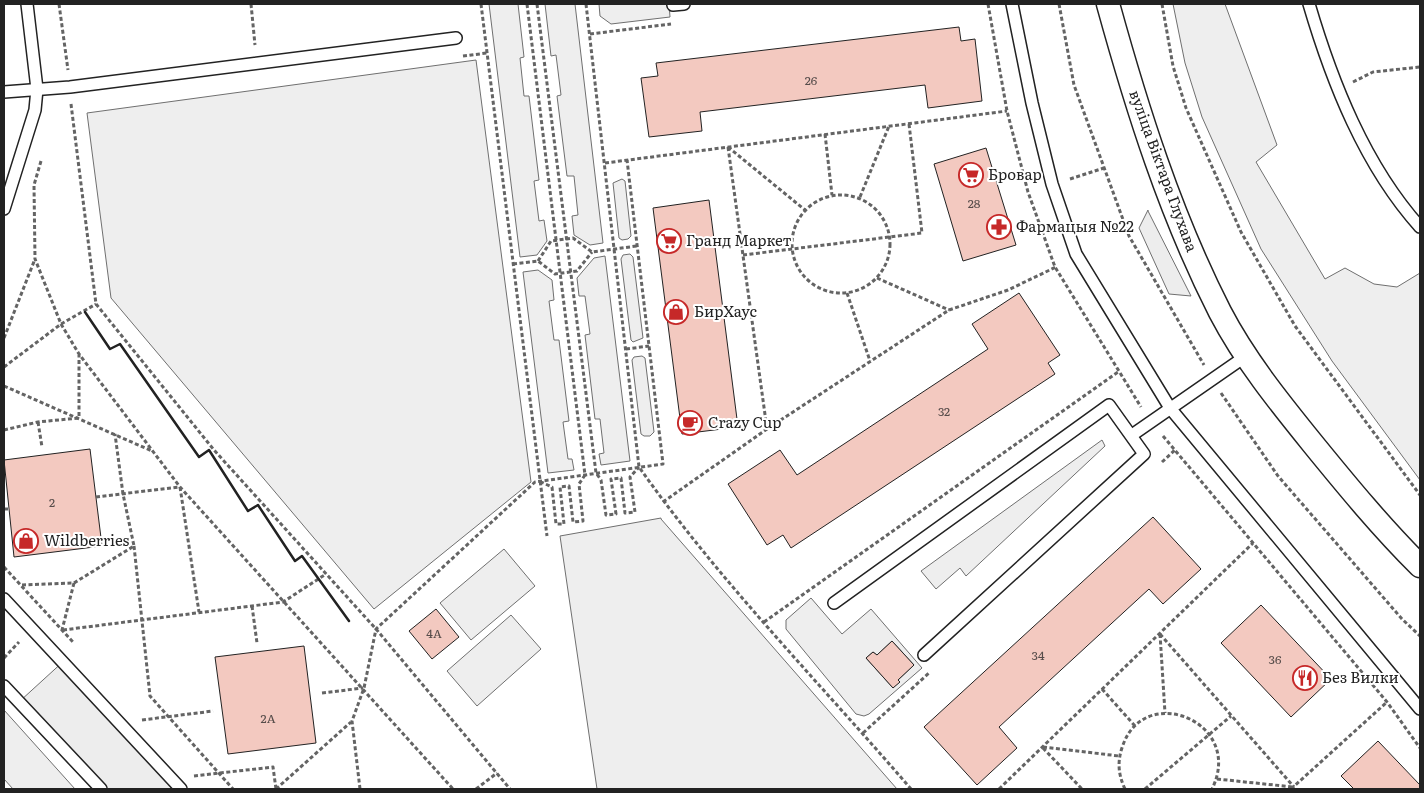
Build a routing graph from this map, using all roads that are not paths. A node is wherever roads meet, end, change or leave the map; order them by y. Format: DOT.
graph roads {
  1 [pos="27,4"];
  2 [pos="1012,4"];
  3 [pos="1108,4"];
  4 [pos="1309,4"];
  5 [pos="456,38"];
  6 [pos="37,89"];
  7 [pos="4,92"];
  8 [pos="4,208"];
  9 [pos="1420,227"];
  10 [pos="1246,356"];
  11 [pos="1170,408"];
  12 [pos="1132,435"];
  13 [pos="1420,566"];
  14 [pos="4,599"];
  15 [pos="834,603"];
  16 [pos="924,655"];
  17 [pos="4,686"];
  18 [pos="1420,710"];
  19 [pos="101,789"];
  20 [pos="181,789"];
  1 -- 6 [label="lane"];
  2 -- 11 [label="lane"];
  3 -- 10 [label="street, вуліца Віктара Глухава"];
  4 -- 9 [label="lane"];
  5 -- 6 [label="lane"];
  6 -- 7 [label="lane"];
  6 -- 8 [label="lane"];
  10 -- 11 [label="lane"];
  10 -- 13 [label="street, вуліца Віктара Глухава"];
  11 -- 12 [label="lane"];
  11 -- 18 [label="lane"];
  12 -- 15 [label="lane"];
  12 -- 16 [label="lane"];
  14 -- 20 [label="lane"];
  17 -- 19 [label="lane"];
}
